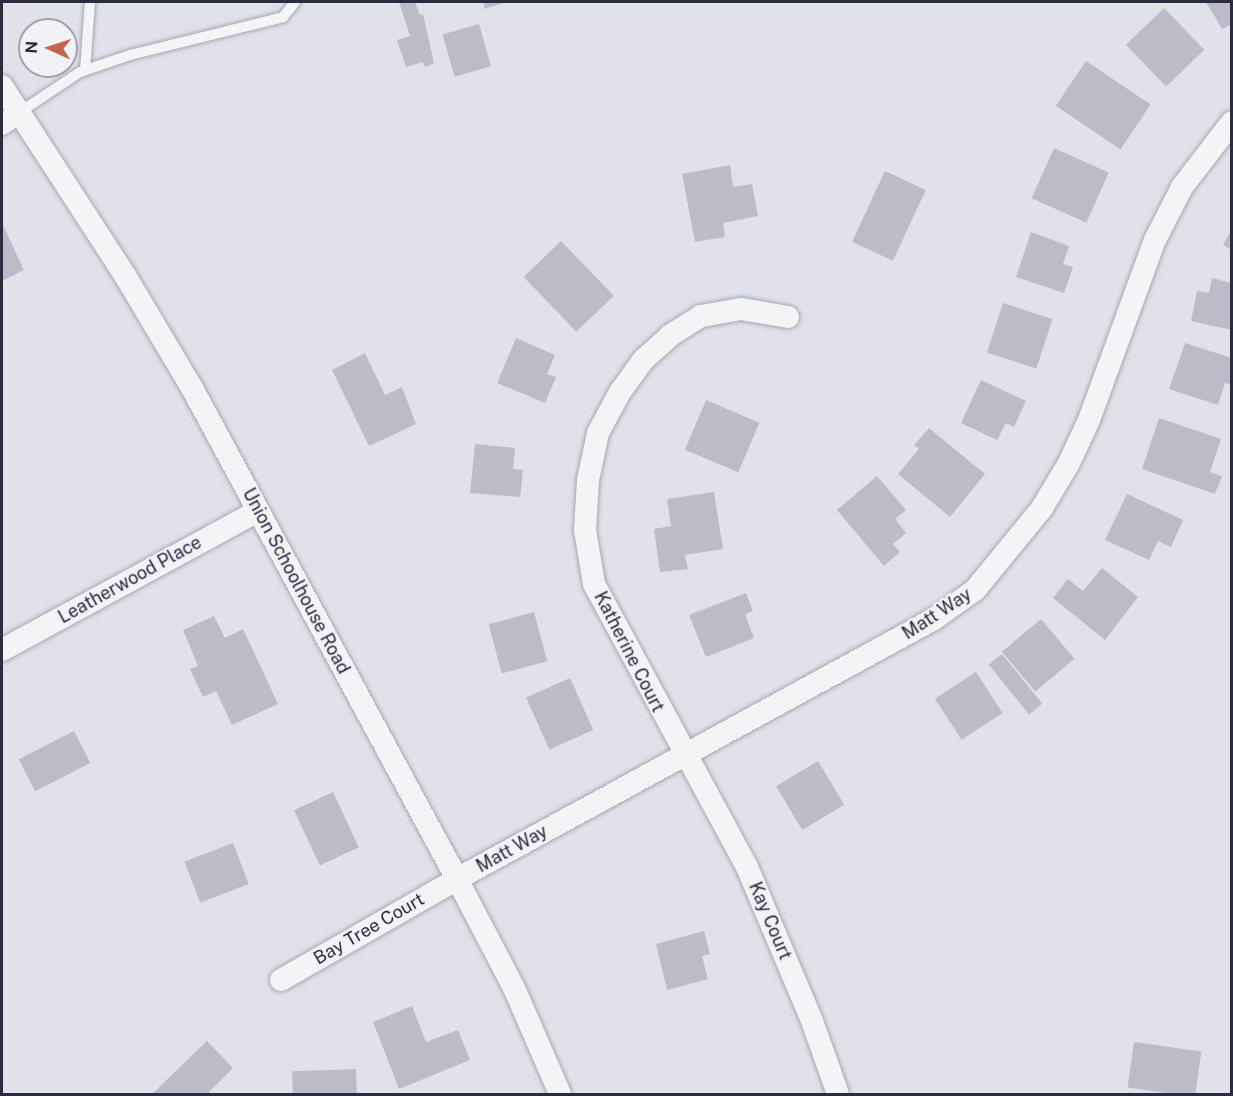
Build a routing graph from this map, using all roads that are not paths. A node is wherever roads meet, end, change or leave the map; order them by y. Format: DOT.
graph roads {
  1 [pos="90,2"];
  2 [pos="295,2"];
  3 [pos="86,70"];
  4 [pos="2,86"];
  5 [pos="10,118"];
  6 [pos="1232,122"];
  7 [pos="788,317"];
  8 [pos="258,511"];
  9 [pos="2,650"];
  10 [pos="684,756"];
  11 [pos="457,879"];
  12 [pos="280,980"];
  13 [pos="560,1095"];
  14 [pos="838,1095"];
  1 -- 3 [label="lane"];
  2 -- 3 [label="lane"];
  3 -- 5 [label="lane"];
  4 -- 5 [label="street, Union Schoolhouse Road"];
  5 -- 8 [label="street, Union Schoolhouse Road"];
  6 -- 10 [label="street, Matt Way"];
  7 -- 10 [label="street, Katherine Court"];
  8 -- 9 [label="street, Leatherwood Place"];
  8 -- 11 [label="street, Union Schoolhouse Road"];
  10 -- 11 [label="street, Matt Way"];
  10 -- 14 [label="street, Kay Court"];
  11 -- 12 [label="street, Bay Tree Court"];
  11 -- 13 [label="street, Union Schoolhouse Road"];
}
